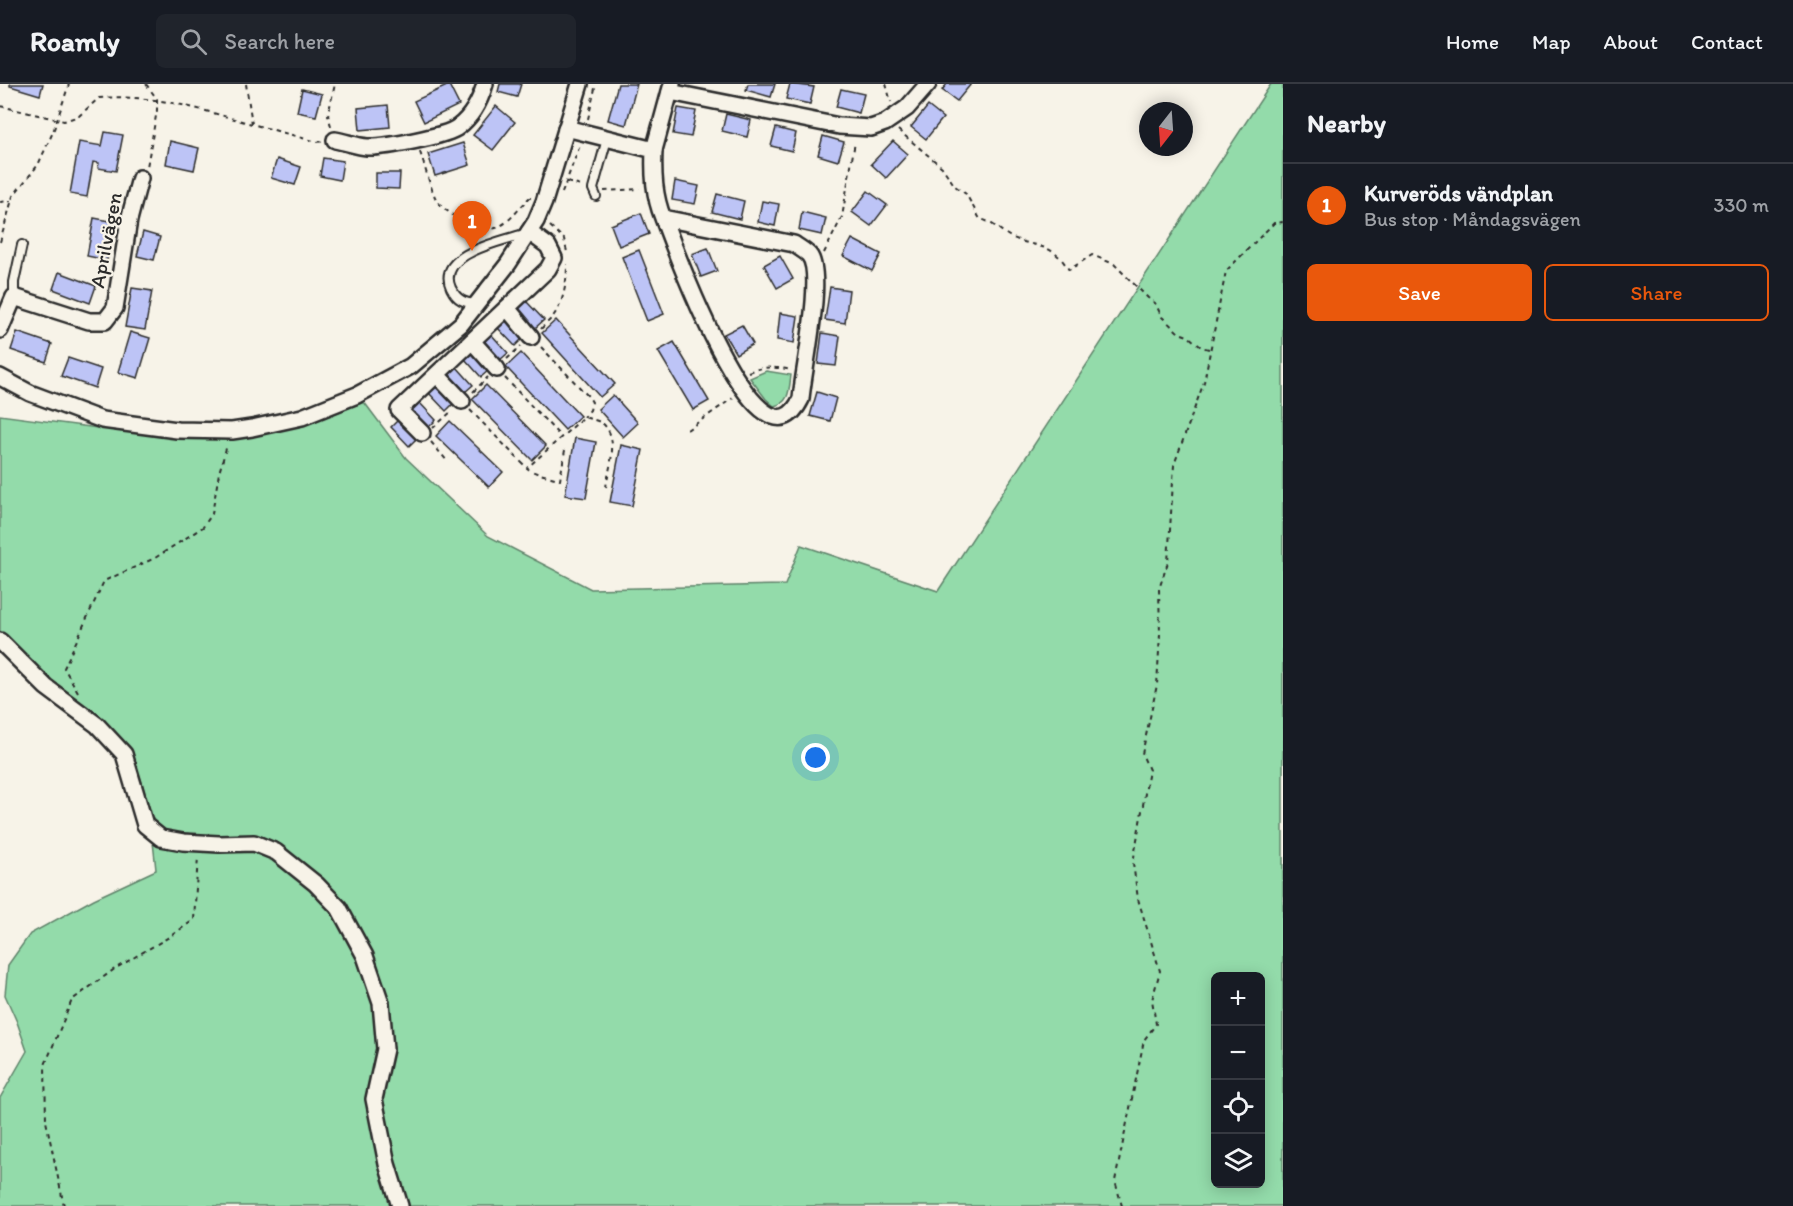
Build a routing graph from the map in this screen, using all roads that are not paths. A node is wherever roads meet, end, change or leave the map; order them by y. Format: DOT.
graph roads {
  1 [pos="485,84"];
  2 [pos="580,84"];
  3 [pos="928,84"];
  4 [pos="671,88"];
  5 [pos="566,128"];
  6 [pos="607,139"];
  7 [pos="335,140"];
  8 [pos="654,150"];
  9 [pos="140,178"];
  10 [pos="595,193"];
  11 [pos="663,218"];
  12 [pos="528,232"];
  13 [pos="22,245"];
  14 [pos="14,297"];
  15 [pos="477,304"];
  16 [pos="507,308"];
  17 [pos="0,330"];
  18 [pos="531,337"];
  19 [pos="472,341"];
  20 [pos="497,369"];
  21 [pos="437,375"];
  22 [pos="0,377"];
  23 [pos="462,401"];
  24 [pos="422,433"];
  25 [pos="0,641"];
  26 [pos="400,1206"];
  1 -- 7 [label="street"];
  2 -- 5 [label="street"];
  3 -- 4 [label="street"];
  4 -- 8 [label="street"];
  5 -- 6 [label="street"];
  5 -- 12 [label="street"];
  6 -- 8 [label="street"];
  6 -- 10 [label="lane"];
  8 -- 11 [label="street"];
  9 -- 14 [label="street, Aprilvägen"];
  11 -- 11 [label="street"];
  12 -- 15 [label="street"];
  12 -- 15 [label="lane"];
  12 -- 16 [label="street"];
  13 -- 14 [label="lane"];
  14 -- 17 [label="street"];
  15 -- 22 [label="street"];
  16 -- 18 [label="street"];
  16 -- 19 [label="street"];
  19 -- 20 [label="street"];
  19 -- 21 [label="street"];
  21 -- 23 [label="street"];
  21 -- 24 [label="street"];
  25 -- 26 [label="street"];
}
